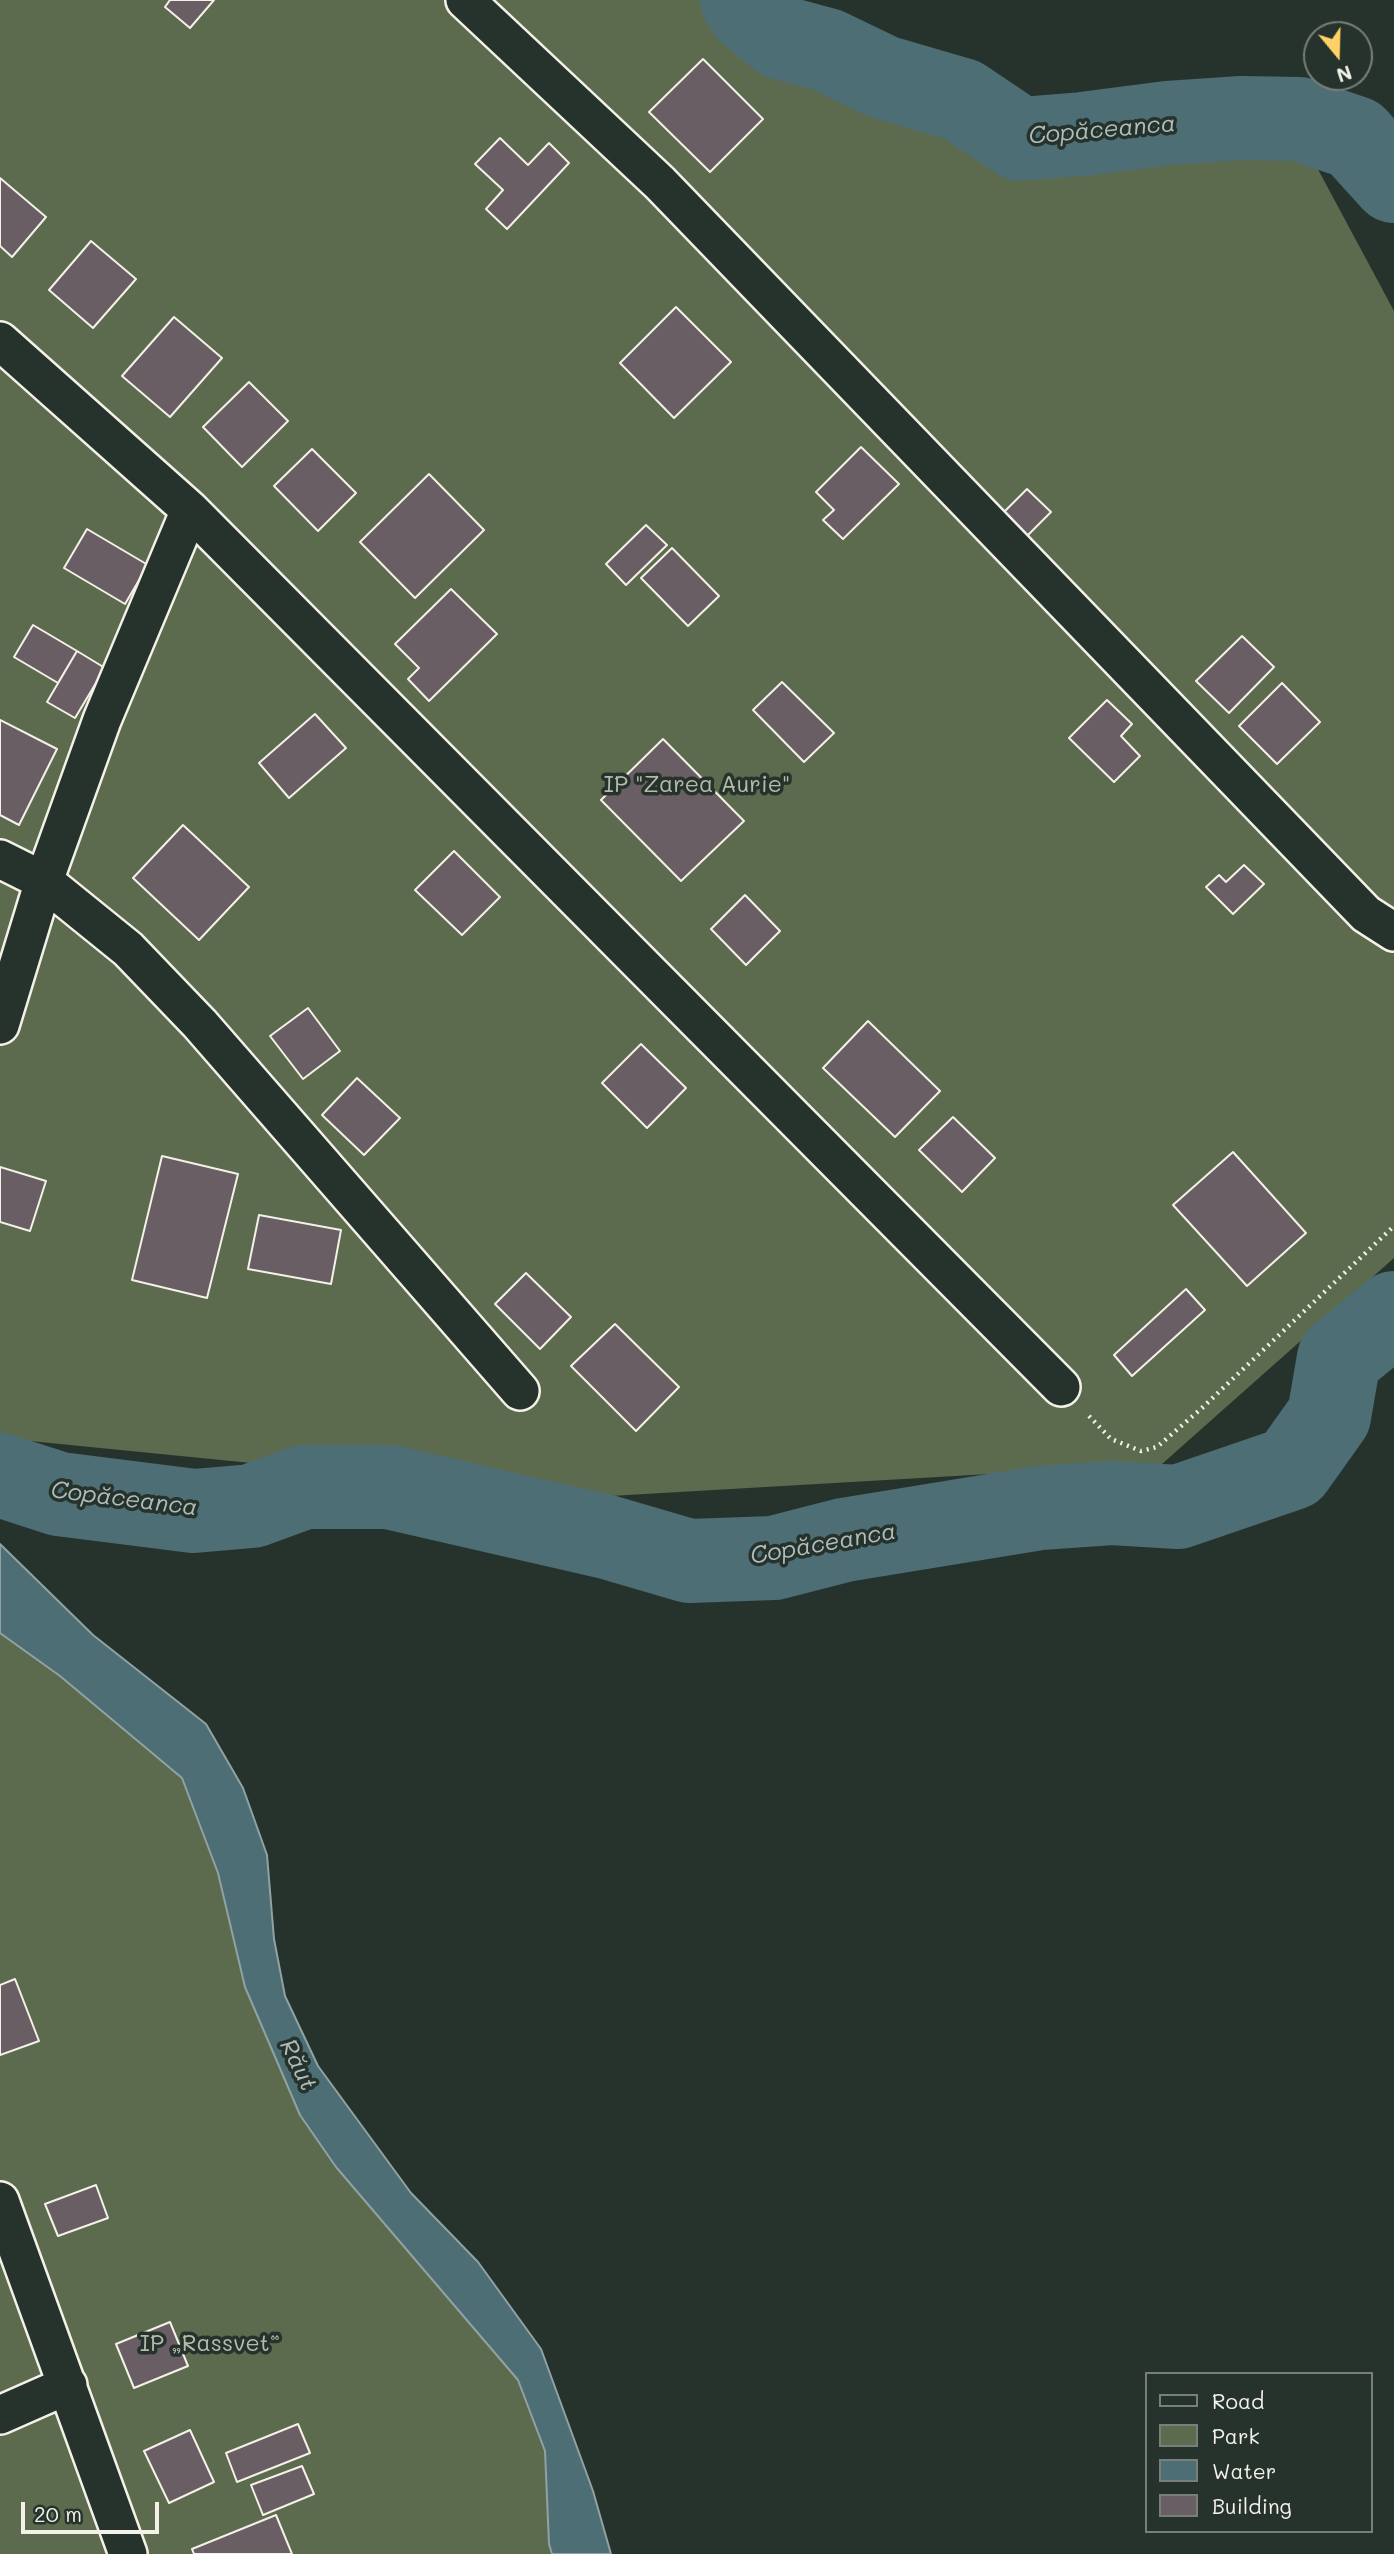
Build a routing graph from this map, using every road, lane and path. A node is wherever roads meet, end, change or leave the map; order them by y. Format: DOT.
graph roads {
  1 [pos="465,0"];
  2 [pos="0,341"];
  3 [pos="190,510"];
  4 [pos="0,859"];
  5 [pos="44,881"];
  6 [pos="1394,932"];
  7 [pos="0,1025"];
  8 [pos="1394,1226"];
  9 [pos="1061,1387"];
  10 [pos="520,1391"];
  11 [pos="0,2201"];
  12 [pos="68,2385"];
  13 [pos="0,2415"];
  14 [pos="128,2554"];
  1 -- 6 [label="street"];
  2 -- 3 [label="street"];
  3 -- 5 [label="street"];
  3 -- 9 [label="street"];
  4 -- 5 [label="street"];
  5 -- 7 [label="street"];
  5 -- 10 [label="street"];
  8 -- 9 [label="path"];
  11 -- 12 [label="street"];
  12 -- 13 [label="street"];
  12 -- 14 [label="street"];
}
